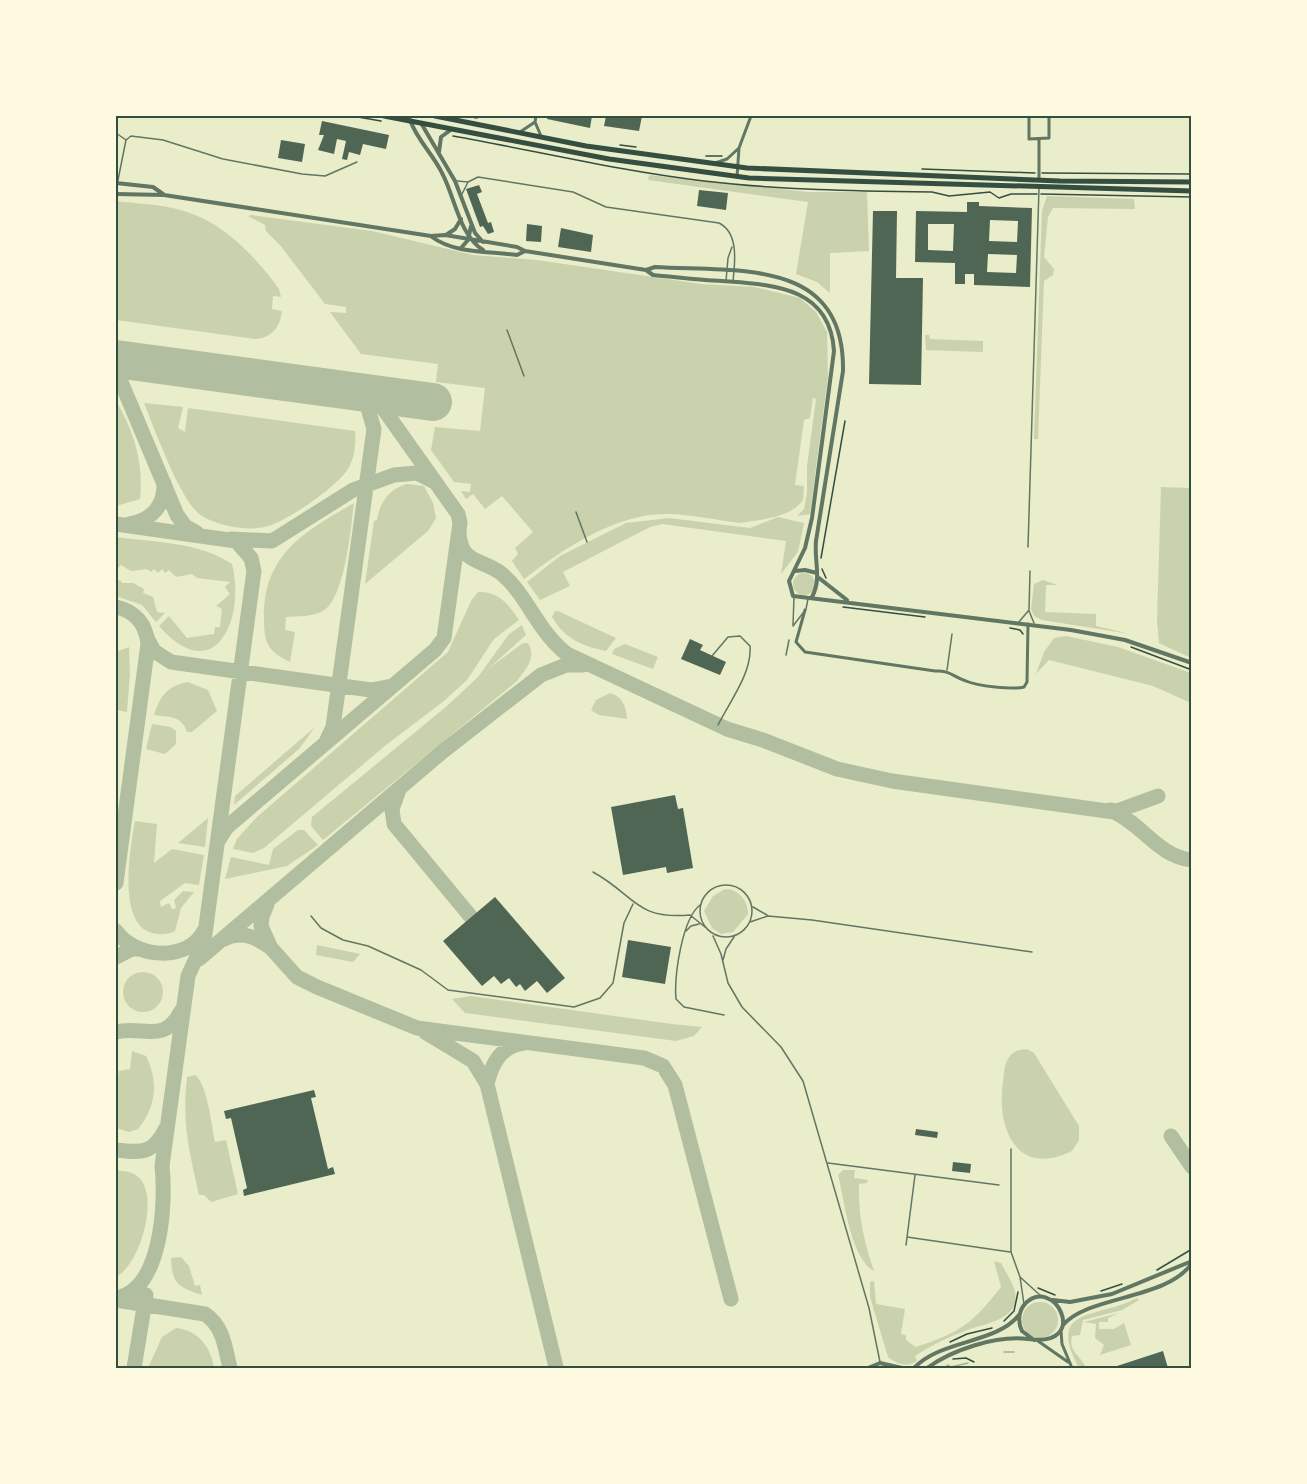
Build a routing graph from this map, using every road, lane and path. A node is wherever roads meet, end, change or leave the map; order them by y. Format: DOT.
graph roads {
  1 [pos="384,116"];
  2 [pos="435,116"];
  3 [pos="536,116"];
  4 [pos="751,116"];
  5 [pos="1029,116"];
  6 [pos="1049,116"];
  7 [pos="410,120"];
  8 [pos="420,122"];
  9 [pos="535,122"];
  10 [pos="453,129"];
  11 [pos="116,133"];
  12 [pos="518,133"];
  13 [pos="542,138"];
  14 [pos="1039,139"];
  15 [pos="126,140"];
  16 [pos="739,148"];
  17 [pos="439,153"];
  18 [pos="726,155"];
  19 [pos="700,156"];
  20 [pos="357,162"];
  21 [pos="711,164"];
  22 [pos="739,164"];
  23 [pos="922,169"];
  24 [pos="1191,174"];
  25 [pos="1039,176"];
  26 [pos="737,177"];
  27 [pos="456,181"];
  28 [pos="468,182"];
  29 [pos="1191,182"];
  30 [pos="116,183"];
  31 [pos="1039,188"];
  32 [pos="1191,191"];
  33 [pos="116,192"];
  34 [pos="164,195"];
  35 [pos="462,195"];
  36 [pos="461,218"];
  37 [pos="472,222"];
  38 [pos="445,235"];
  39 [pos="431,236"];
  40 [pos="468,240"];
  41 [pos="483,242"];
  42 [pos="733,246"];
  43 [pos="461,249"];
  44 [pos="483,250"];
  45 [pos="525,251"];
  46 [pos="646,270"];
  47 [pos="726,271"];
  48 [pos="734,272"];
  49 [pos="726,282"];
  50 [pos="733,282"];
  51 [pos="507,330"];
  52 [pos="524,376"];
  53 [pos="845,420"];
  54 [pos="576,512"];
  55 [pos="587,542"];
  56 [pos="1028,547"];
  57 [pos="794,571"];
  58 [pos="1030,571"];
  59 [pos="818,576"];
  60 [pos="831,582"];
  61 [pos="794,596"];
  62 [pos="810,598"];
  63 [pos="848,601"];
  64 [pos="836,606"];
  65 [pos="805,610"];
  66 [pos="1029,610"];
  67 [pos="930,618"];
  68 [pos="1018,623"];
  69 [pos="1028,624"];
  70 [pos="1035,625"];
  71 [pos="1008,628"];
  72 [pos="952,634"];
  73 [pos="1028,636"];
  74 [pos="789,640"];
  75 [pos="1124,645"];
  76 [pos="786,655"];
  77 [pos="712,656"];
  78 [pos="1191,663"];
  79 [pos="947,670"];
  80 [pos="1191,670"];
  81 [pos="718,725"];
  82 [pos="594,872"];
  83 [pos="633,904"];
  84 [pos="700,904"];
  85 [pos="753,906"];
  86 [pos="690,915"];
  87 [pos="311,916"];
  88 [pos="768,916"];
  89 [pos="750,922"];
  90 [pos="702,924"];
  91 [pos="707,928"];
  92 [pos="685,932"];
  93 [pos="713,936"];
  94 [pos="735,937"];
  95 [pos="1032,952"];
  96 [pos="723,960"];
  97 [pos="724,1016"];
  98 [pos="1011,1149"];
  99 [pos="827,1163"];
  100 [pos="915,1174"];
  101 [pos="999,1185"];
  102 [pos="907,1237"];
  103 [pos="906,1245"];
  104 [pos="1191,1248"];
  105 [pos="1011,1252"];
  106 [pos="1191,1262"];
  107 [pos="1154,1272"];
  108 [pos="1020,1276"];
  109 [pos="1123,1284"];
  110 [pos="1035,1287"];
  111 [pos="1102,1290"];
  112 [pos="1018,1292"];
  113 [pos="1063,1297"];
  114 [pos="1043,1298"];
  115 [pos="1049,1299"];
  116 [pos="1024,1305"];
  117 [pos="1020,1314"];
  118 [pos="1062,1327"];
  119 [pos="1036,1341"];
  120 [pos="950,1342"];
  121 [pos="947,1361"];
  122 [pos="974,1362"];
  123 [pos="880,1363"];
  124 [pos="1069,1363"];
  125 [pos="868,1368"];
  126 [pos="877,1368"];
  127 [pos="886,1368"];
  128 [pos="902,1368"];
  129 [pos="914,1368"];
  130 [pos="927,1368"];
  131 [pos="1072,1368"];
  1 -- 7 [label="highway"];
  2 -- 12 [label="highway"];
  3 -- 9 [label="street"];
  4 -- 16 [label="street"];
  5 -- 14 [label="street"];
  6 -- 14 [label="street"];
  7 -- 8 [label="highway"];
  7 -- 36 [label="street"];
  8 -- 10 [label="highway"];
  8 -- 17 [label="street"];
  9 -- 12 [label="street"];
  9 -- 13 [label="street"];
  10 -- 17 [label="street"];
  10 -- 26 [label="highway"];
  11 -- 15 [label="lane"];
  12 -- 13 [label="highway"];
  13 -- 21 [label="highway"];
  14 -- 25 [label="street"];
  15 -- 20 [label="lane"];
  15 -- 30 [label="lane"];
  16 -- 21 [label="street"];
  16 -- 22 [label="street"];
  17 -- 27 [label="street"];
  18 -- 19 [label="path"];
  21 -- 22 [label="highway"];
  22 -- 25 [label="highway"];
  22 -- 26 [label="street"];
  23 -- 25 [label="path"];
  24 -- 25 [label="path"];
  25 -- 29 [label="highway"];
  25 -- 31 [label="street"];
  26 -- 31 [label="highway"];
  27 -- 28 [label="lane"];
  27 -- 35 [label="street"];
  28 -- 35 [label="lane"];
  28 -- 42 [label="lane"];
  30 -- 33 [label="lane"];
  30 -- 34 [label="street"];
  31 -- 32 [label="highway"];
  31 -- 56 [label="lane"];
  33 -- 34 [label="street"];
  34 -- 39 [label="street"];
  35 -- 37 [label="street"];
  36 -- 38 [label="street"];
  36 -- 40 [label="street"];
  37 -- 40 [label="street"];
  37 -- 41 [label="street"];
  38 -- 39 [label="street"];
  38 -- 40 [label="street"];
  39 -- 43 [label="street"];
  40 -- 41 [label="street"];
  40 -- 43 [label="street"];
  40 -- 44 [label="street"];
  41 -- 45 [label="street"];
  42 -- 47 [label="lane"];
  42 -- 48 [label="lane"];
  43 -- 44 [label="street"];
  44 -- 45 [label="street"];
  45 -- 46 [label="street"];
  46 -- 47 [label="street"];
  46 -- 49 [label="street"];
  47 -- 48 [label="street"];
  47 -- 49 [label="lane"];
  48 -- 50 [label="lane"];
  48 -- 59 [label="street"];
  49 -- 50 [label="street"];
  50 -- 57 [label="street"];
  51 -- 52 [label="lane"];
  53 -- 60 [label="path"];
  54 -- 55 [label="lane"];
  57 -- 59 [label="street"];
  57 -- 61 [label="street"];
  58 -- 66 [label="lane"];
  59 -- 62 [label="street"];
  59 -- 63 [label="street"];
  61 -- 62 [label="street"];
  61 -- 65 [label="lane"];
  62 -- 63 [label="street"];
  62 -- 65 [label="lane"];
  63 -- 68 [label="street"];
  64 -- 67 [label="path"];
  65 -- 79 [label="street"];
  66 -- 68 [label="lane"];
  66 -- 70 [label="lane"];
  68 -- 69 [label="street"];
  69 -- 70 [label="street"];
  69 -- 73 [label="street"];
  70 -- 78 [label="street"];
  71 -- 73 [label="path"];
  72 -- 79 [label="lane"];
  73 -- 79 [label="street"];
  74 -- 76 [label="lane"];
  75 -- 80 [label="path"];
  77 -- 81 [label="lane"];
  82 -- 83 [label="lane"];
  83 -- 86 [label="lane"];
  83 -- 87 [label="lane"];
  84 -- 85 [label="lane"];
  84 -- 86 [label="lane"];
  84 -- 91 [label="lane"];
  85 -- 88 [label="lane"];
  85 -- 89 [label="lane"];
  86 -- 90 [label="lane"];
  86 -- 92 [label="lane"];
  88 -- 89 [label="lane"];
  88 -- 95 [label="lane"];
  89 -- 94 [label="lane"];
  90 -- 91 [label="lane"];
  90 -- 92 [label="lane"];
  91 -- 93 [label="lane"];
  92 -- 97 [label="lane"];
  93 -- 94 [label="lane"];
  93 -- 96 [label="lane"];
  94 -- 96 [label="lane"];
  96 -- 99 [label="lane"];
  98 -- 105 [label="lane"];
  99 -- 100 [label="lane"];
  99 -- 123 [label="lane"];
  100 -- 101 [label="lane"];
  100 -- 102 [label="lane"];
  102 -- 103 [label="lane"];
  102 -- 105 [label="lane"];
  104 -- 107 [label="path"];
  105 -- 108 [label="lane"];
  106 -- 115 [label="street"];
  106 -- 118 [label="street"];
  108 -- 114 [label="lane"];
  108 -- 116 [label="lane"];
  109 -- 111 [label="path"];
  110 -- 113 [label="path"];
  112 -- 120 [label="path"];
  114 -- 115 [label="street"];
  114 -- 116 [label="street"];
  115 -- 118 [label="street"];
  116 -- 117 [label="street"];
  117 -- 119 [label="street"];
  117 -- 129 [label="street"];
  118 -- 119 [label="street"];
  118 -- 124 [label="street"];
  119 -- 124 [label="street"];
  119 -- 130 [label="street"];
  121 -- 122 [label="path"];
  123 -- 125 [label="street"];
  123 -- 126 [label="street"];
  123 -- 127 [label="street"];
  123 -- 128 [label="street"];
  124 -- 131 [label="street"];
}
